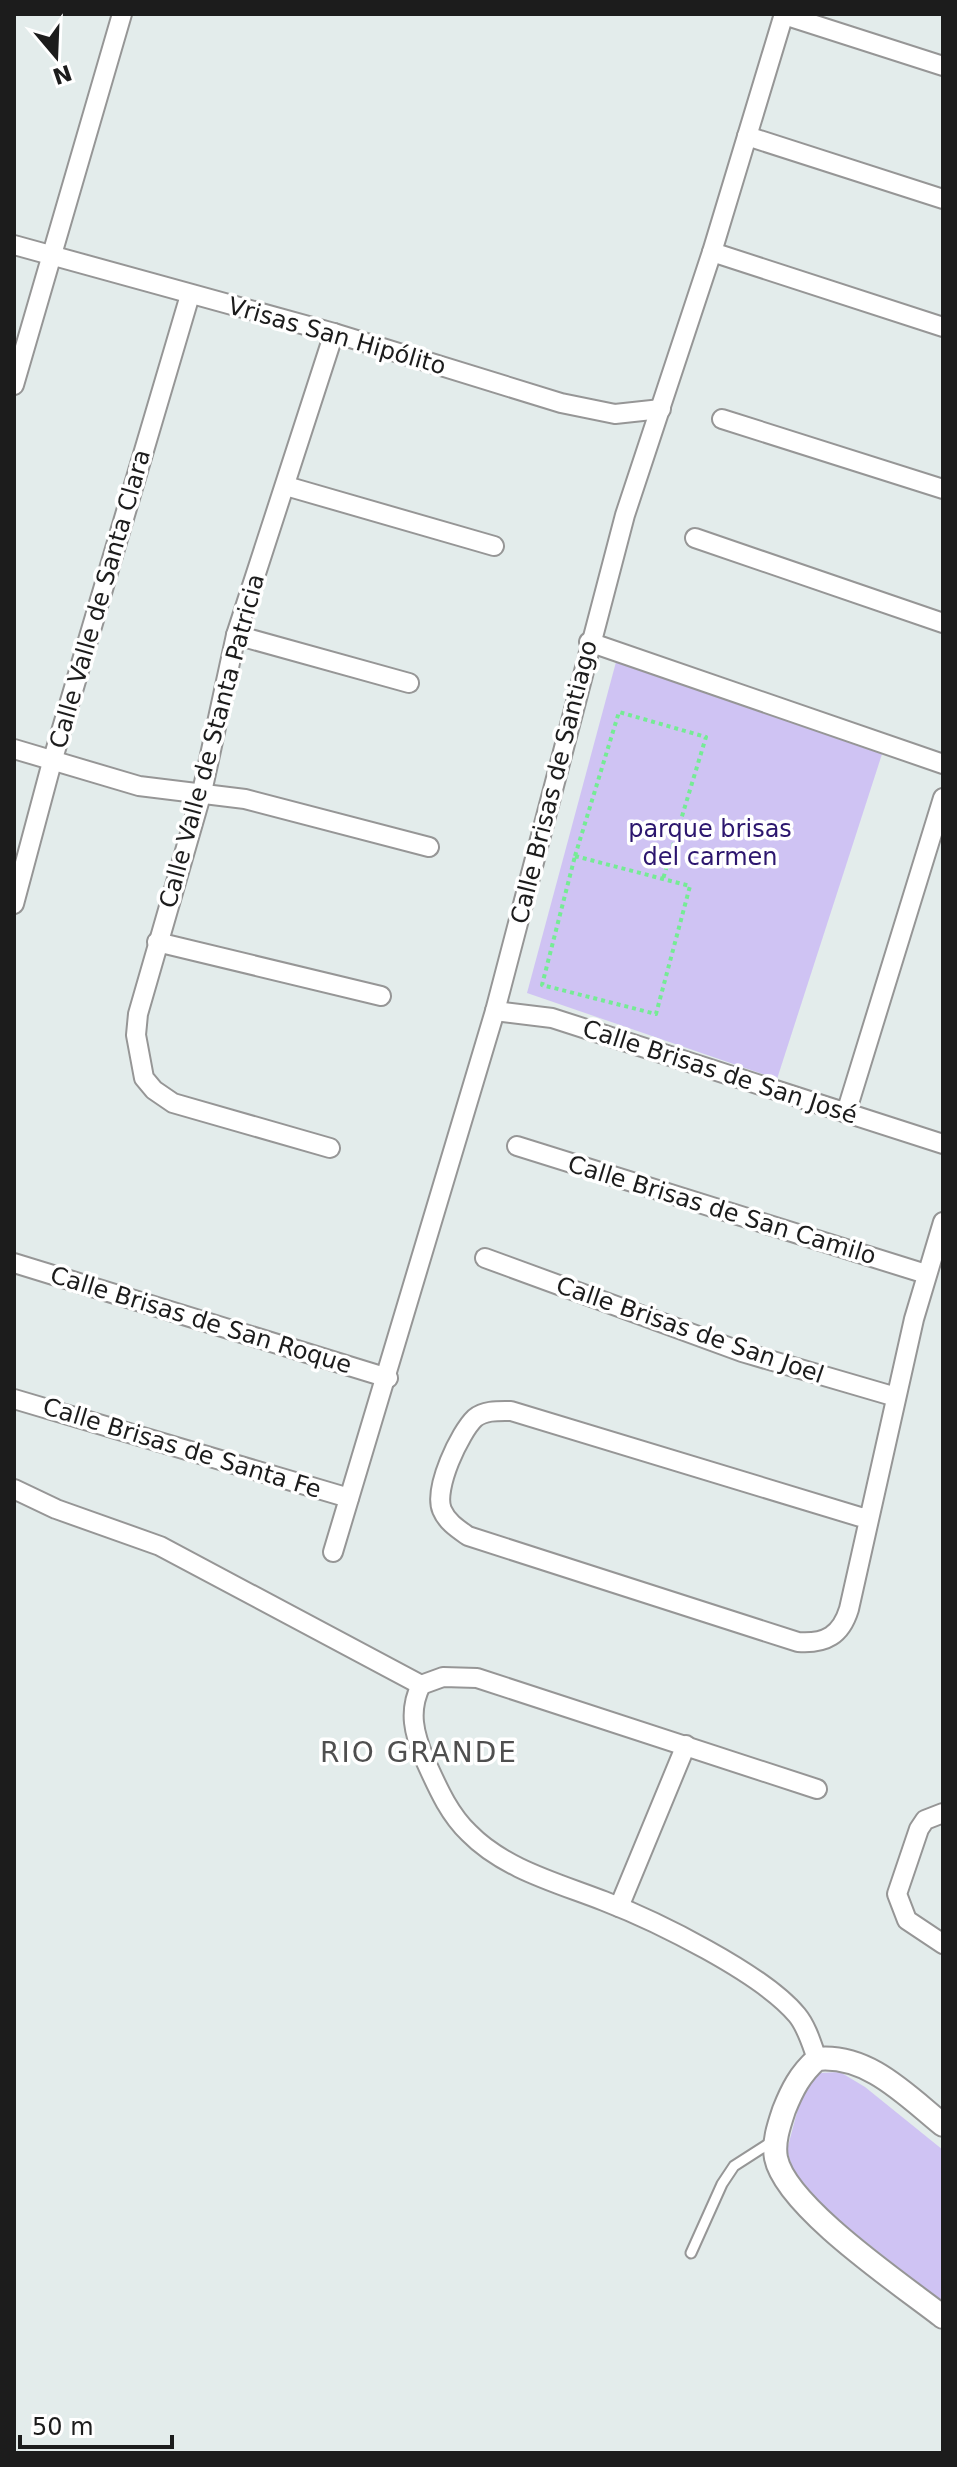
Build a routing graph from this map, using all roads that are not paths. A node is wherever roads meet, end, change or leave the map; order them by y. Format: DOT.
graph roads {
  1 [pos="122,14"];
  2 [pos="784,14"];
  3 [pos="943,66"];
  4 [pos="747,136"];
  5 [pos="943,199"];
  6 [pos="14,245"];
  7 [pos="712,252"];
  8 [pos="53,257"];
  9 [pos="190,295"];
  10 [pos="943,327"];
  11 [pos="334,333"];
  12 [pos="14,385"];
  13 [pos="661,409"];
  14 [pos="722,419"];
  15 [pos="286,486"];
  16 [pos="943,489"];
  17 [pos="695,538"];
  18 [pos="494,546"];
  19 [pos="943,623"];
  20 [pos="236,635"];
  21 [pos="589,642"];
  22 [pos="409,683"];
  23 [pos="14,749"];
  24 [pos="52,762"];
  25 [pos="943,764"];
  26 [pos="202,792"];
  27 [pos="943,798"];
  28 [pos="429,847"];
  29 [pos="14,904"];
  30 [pos="157,942"];
  31 [pos="381,996"];
  32 [pos="495,1011"];
  33 [pos="846,1113"];
  34 [pos="943,1144"];
  35 [pos="517,1146"];
  36 [pos="330,1148"];
  37 [pos="943,1222"];
  38 [pos="485,1258"];
  39 [pos="14,1263"];
  40 [pos="926,1274"];
  41 [pos="388,1378"];
  42 [pos="896,1397"];
  43 [pos="14,1399"];
  44 [pos="14,1489"];
  45 [pos="349,1498"];
  46 [pos="867,1519"];
  47 [pos="333,1552"];
  48 [pos="421,1685"];
  49 [pos="686,1745"];
  50 [pos="817,1789"];
  51 [pos="943,1813"];
  52 [pos="619,1907"];
  53 [pos="943,1944"];
  54 [pos="817,2059"];
  55 [pos="943,2125"];
  56 [pos="776,2139"];
  57 [pos="691,2253"];
  58 [pos="943,2317"];
  1 -- 8 [label="street"];
  2 -- 3 [label="street"];
  2 -- 4 [label="street, Calle Brisas de Santiago"];
  4 -- 5 [label="street"];
  4 -- 7 [label="street, Calle Brisas de Santiago"];
  6 -- 8 [label="street, Vrisas San Hipólito"];
  7 -- 10 [label="street"];
  7 -- 13 [label="street, Calle Brisas de Santiago"];
  8 -- 9 [label="street, Vrisas San Hipólito"];
  8 -- 12 [label="street"];
  9 -- 11 [label="street, Vrisas San Hipólito"];
  9 -- 24 [label="street, Calle Valle de Santa Clara"];
  11 -- 13 [label="street, Vrisas San Hipólito"];
  11 -- 15 [label="street, Calle Valle de Stanta Patricia"];
  13 -- 21 [label="street, Calle Brisas de Santiago"];
  14 -- 16 [label="street"];
  15 -- 18 [label="street"];
  15 -- 20 [label="street, Calle Valle de Stanta Patricia"];
  17 -- 19 [label="street"];
  20 -- 22 [label="street"];
  20 -- 26 [label="street, Calle Valle de Stanta Patricia"];
  21 -- 25 [label="street"];
  21 -- 32 [label="street, Calle Brisas de Santiago"];
  23 -- 24 [label="street"];
  24 -- 26 [label="street"];
  24 -- 29 [label="street, Calle Valle de Santa Clara"];
  26 -- 28 [label="street"];
  26 -- 30 [label="street, Calle Valle de Stanta Patricia"];
  27 -- 33 [label="street"];
  30 -- 31 [label="street"];
  30 -- 36 [label="street, Calle Valle de Stanta Patricia"];
  32 -- 33 [label="street, Calle Brisas de San José"];
  32 -- 41 [label="street, Calle Brisas de Santiago"];
  33 -- 34 [label="street, Calle Brisas de San José"];
  35 -- 40 [label="street, Calle Brisas de San Camilo"];
  37 -- 40 [label="street"];
  38 -- 42 [label="street, Calle Brisas de San Joel"];
  39 -- 41 [label="street, Calle Brisas de San Roque"];
  40 -- 42 [label="street"];
  41 -- 45 [label="street, Calle Brisas de Santiago"];
  42 -- 46 [label="street"];
  43 -- 45 [label="street, Calle Brisas de Santa Fe"];
  44 -- 48 [label="street"];
  45 -- 47 [label="street, Calle Brisas de Santiago"];
  46 -- 46 [label="street"];
  48 -- 49 [label="street"];
  48 -- 52 [label="street"];
  49 -- 50 [label="street"];
  49 -- 52 [label="street"];
  51 -- 53 [label="street"];
  52 -- 54 [label="street"];
  54 -- 55 [label="street"];
  54 -- 56 [label="street"];
  56 -- 57 [label="lane"];
  56 -- 58 [label="street"];
}
